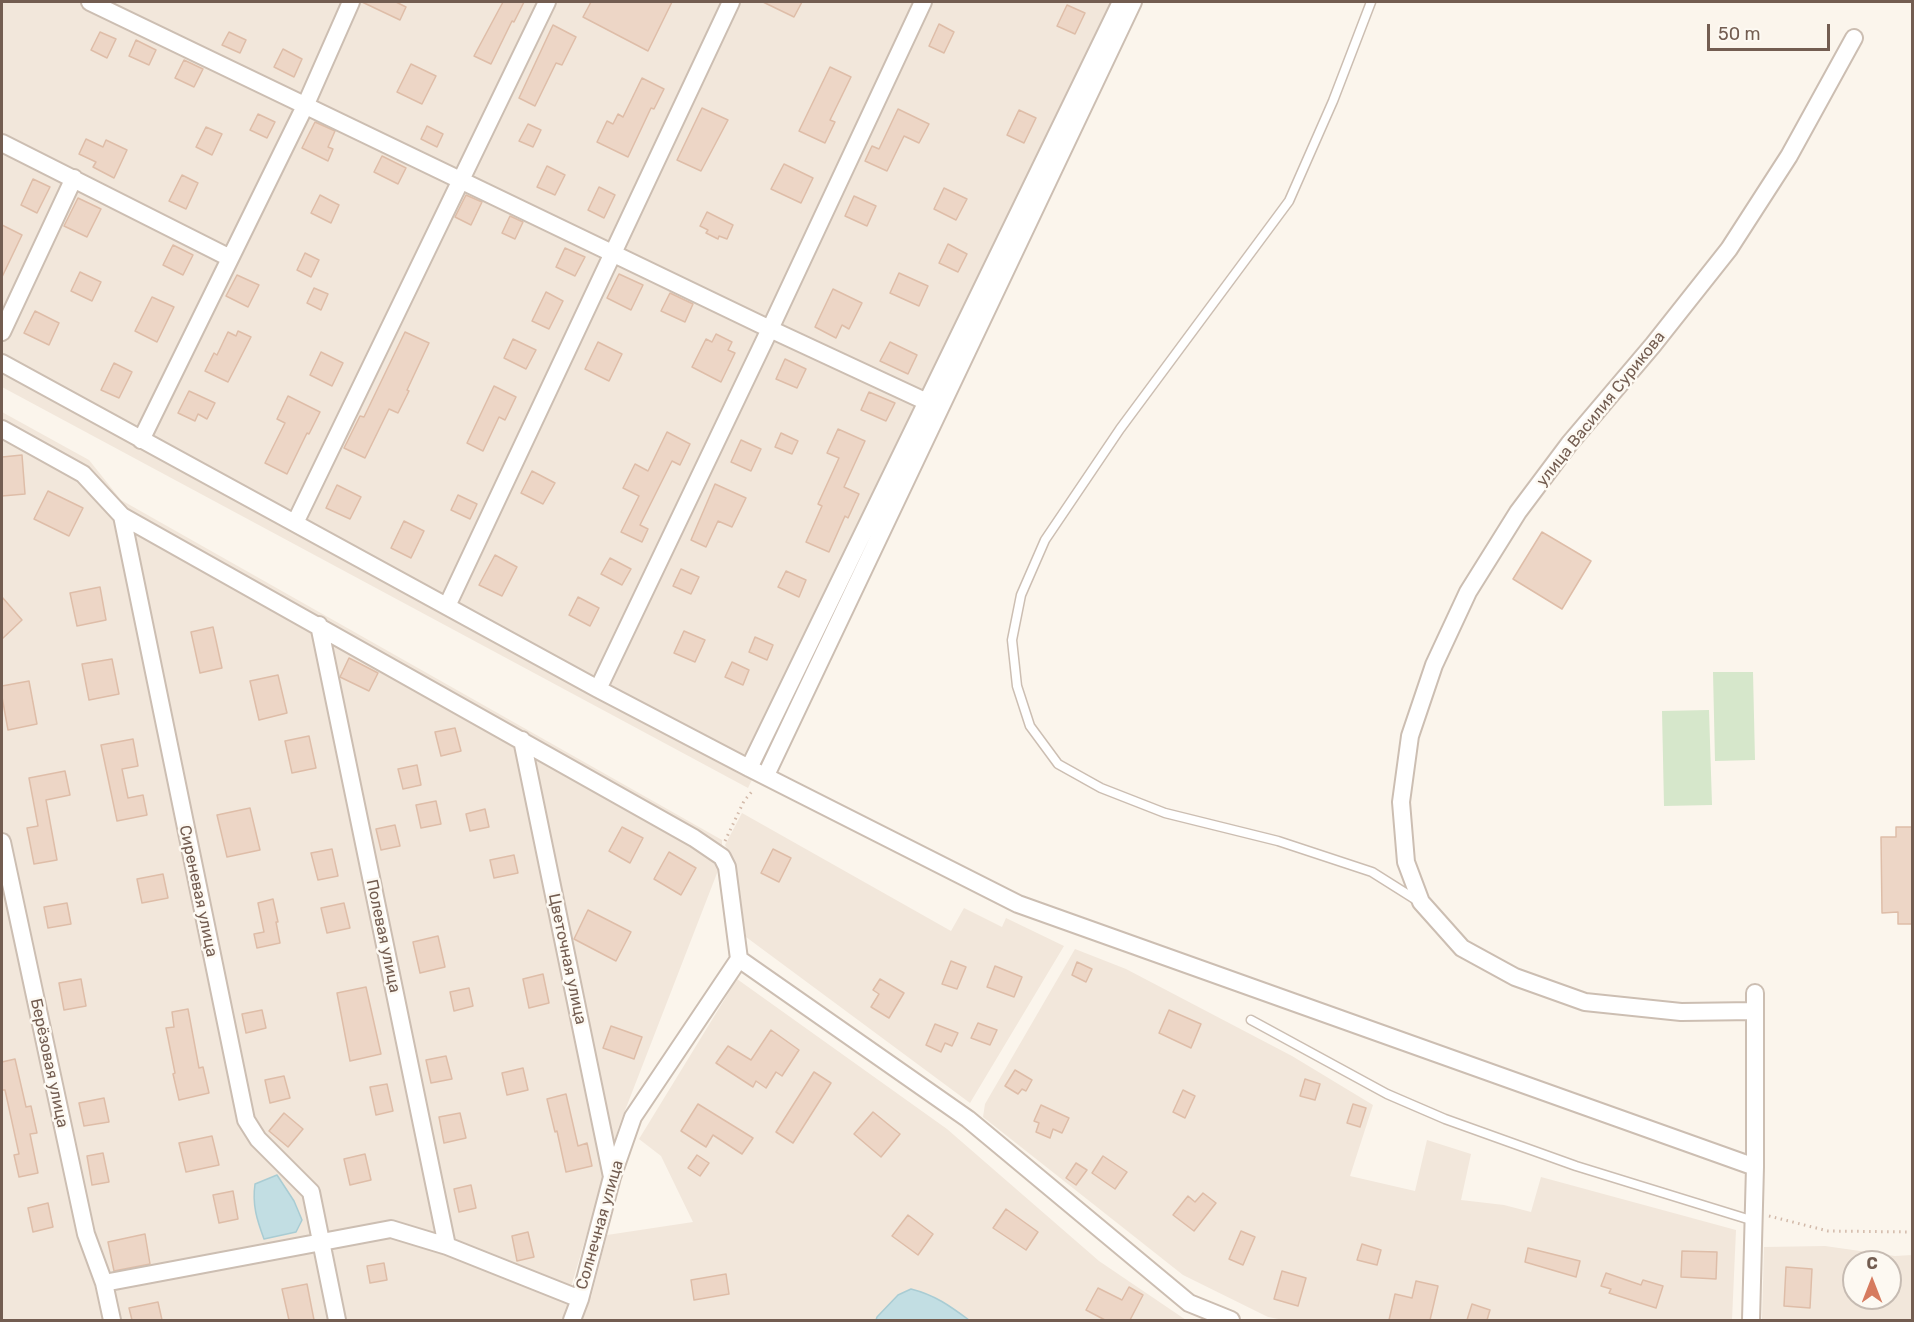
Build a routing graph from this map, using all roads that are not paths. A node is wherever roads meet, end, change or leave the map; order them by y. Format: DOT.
graph roads {
  1 [pos="90,2"];
  2 [pos="351,2"];
  3 [pos="547,2"];
  4 [pos="731,2"];
  5 [pos="923,2"];
  6 [pos="1121,2"];
  7 [pos="1133,2"];
  8 [pos="1371,2"];
  9 [pos="1854,39"];
  10 [pos="306,104"];
  11 [pos="2,143"];
  12 [pos="74,178"];
  13 [pos="461,181"];
  14 [pos="613,254"];
  15 [pos="230,258"];
  16 [pos="770,329"];
  17 [pos="2,332"];
  18 [pos="2,363"];
  19 [pos="927,402"];
  20 [pos="2,429"];
  21 [pos="141,440"];
  22 [pos="122,516"];
  23 [pos="295,523"];
  24 [pos="447,606"];
  25 [pos="319,625"];
  26 [pos="598,689"];
  27 [pos="522,740"];
  28 [pos="749,768"];
  29 [pos="766,776"];
  30 [pos="2,842"];
  31 [pos="1421,902"];
  32 [pos="739,959"];
  33 [pos="1755,993"];
  34 [pos="1755,1011"];
  35 [pos="1251,1020"];
  36 [pos="1755,1167"];
  37 [pos="612,1177"];
  38 [pos="1754,1217"];
  39 [pos="322,1242"];
  40 [pos="447,1246"];
  41 [pos="104,1283"];
  42 [pos="580,1299"];
  43 [pos="111,1320"];
  44 [pos="337,1320"];
  45 [pos="572,1320"];
  46 [pos="1231,1320"];
  47 [pos="1751,1320"];
  1 -- 10 [label="street"];
  2 -- 10 [label="street"];
  3 -- 13 [label="street"];
  4 -- 14 [label="street"];
  5 -- 16 [label="street"];
  6 -- 19 [label="street"];
  7 -- 29 [label="street"];
  8 -- 31 [label="lane"];
  9 -- 31 [label="street, улица Василия Сурикова"];
  10 -- 13 [label="street"];
  10 -- 15 [label="street"];
  11 -- 12 [label="street"];
  12 -- 15 [label="street"];
  12 -- 17 [label="street"];
  13 -- 14 [label="street"];
  13 -- 23 [label="street"];
  14 -- 16 [label="street"];
  14 -- 24 [label="street"];
  15 -- 21 [label="street"];
  16 -- 19 [label="street"];
  16 -- 26 [label="street"];
  18 -- 21 [label="street"];
  19 -- 28 [label="street"];
  20 -- 22 [label="street"];
  21 -- 23 [label="street"];
  22 -- 25 [label="street"];
  22 -- 39 [label="street, Сиреневая улица"];
  23 -- 24 [label="street"];
  24 -- 26 [label="street"];
  25 -- 27 [label="street"];
  25 -- 40 [label="street, Полевая улица"];
  26 -- 28 [label="street"];
  27 -- 32 [label="street"];
  27 -- 37 [label="street, Цветочная улица"];
  28 -- 29 [label="street"];
  29 -- 36 [label="street"];
  30 -- 41 [label="street, Берёзовая улица"];
  31 -- 34 [label="street, улица Василия Сурикова"];
  32 -- 37 [label="street, Солнечная улица"];
  32 -- 46 [label="street"];
  33 -- 34 [label="street"];
  34 -- 36 [label="street"];
  35 -- 38 [label="lane"];
  36 -- 38 [label="street"];
  37 -- 42 [label="street, Солнечная улица"];
  38 -- 47 [label="street"];
  39 -- 40 [label="street"];
  39 -- 41 [label="street"];
  39 -- 44 [label="street, Сиреневая улица"];
  40 -- 42 [label="street"];
  41 -- 43 [label="street, Берёзовая улица"];
  42 -- 45 [label="street, Солнечная улица"];
}
